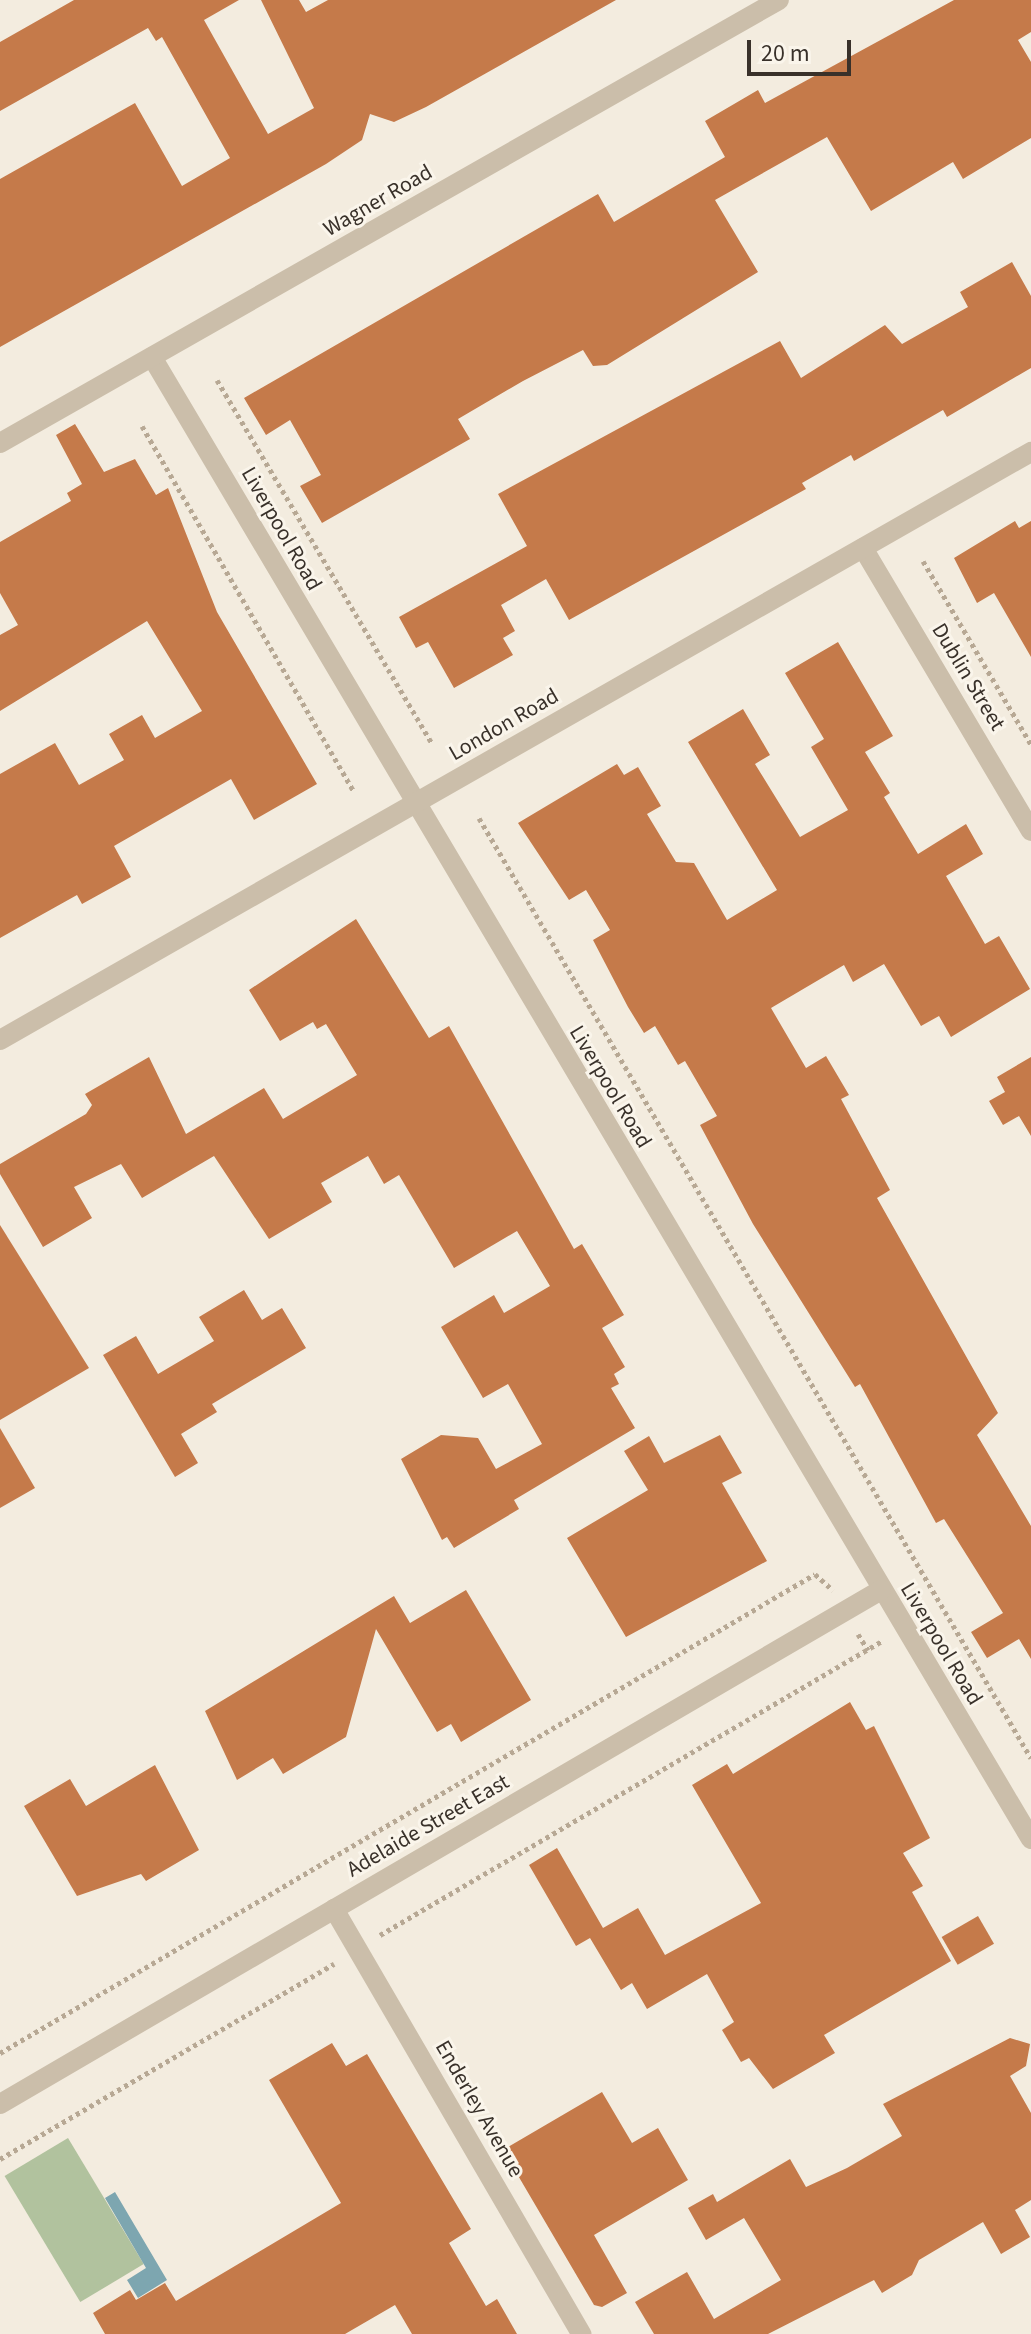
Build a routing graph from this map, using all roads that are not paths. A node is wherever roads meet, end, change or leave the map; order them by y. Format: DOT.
graph roads {
  1 [pos="779,0"];
  2 [pos="152,357"];
  3 [pos="0,443"];
  4 [pos="1031,452"];
  5 [pos="863,548"];
  6 [pos="414,804"];
  7 [pos="1031,831"];
  8 [pos="0,1040"];
  9 [pos="881,1590"];
  10 [pos="1031,1839"];
  11 [pos="334,1909"];
  12 [pos="0,2104"];
  13 [pos="581,2334"];
  1 -- 2 [label="street, Wagner Road"];
  2 -- 3 [label="street, Wagner Road"];
  2 -- 6 [label="street, Liverpool Road"];
  4 -- 5 [label="street, London Road"];
  5 -- 6 [label="street, London Road"];
  5 -- 7 [label="street, Dublin Street"];
  6 -- 8 [label="street, London Road"];
  6 -- 9 [label="street, Liverpool Road"];
  9 -- 10 [label="street, Liverpool Road"];
  9 -- 11 [label="street, Adelaide Street East"];
  11 -- 12 [label="street, Adelaide Street East"];
  11 -- 13 [label="street, Enderley Avenue"];
}
